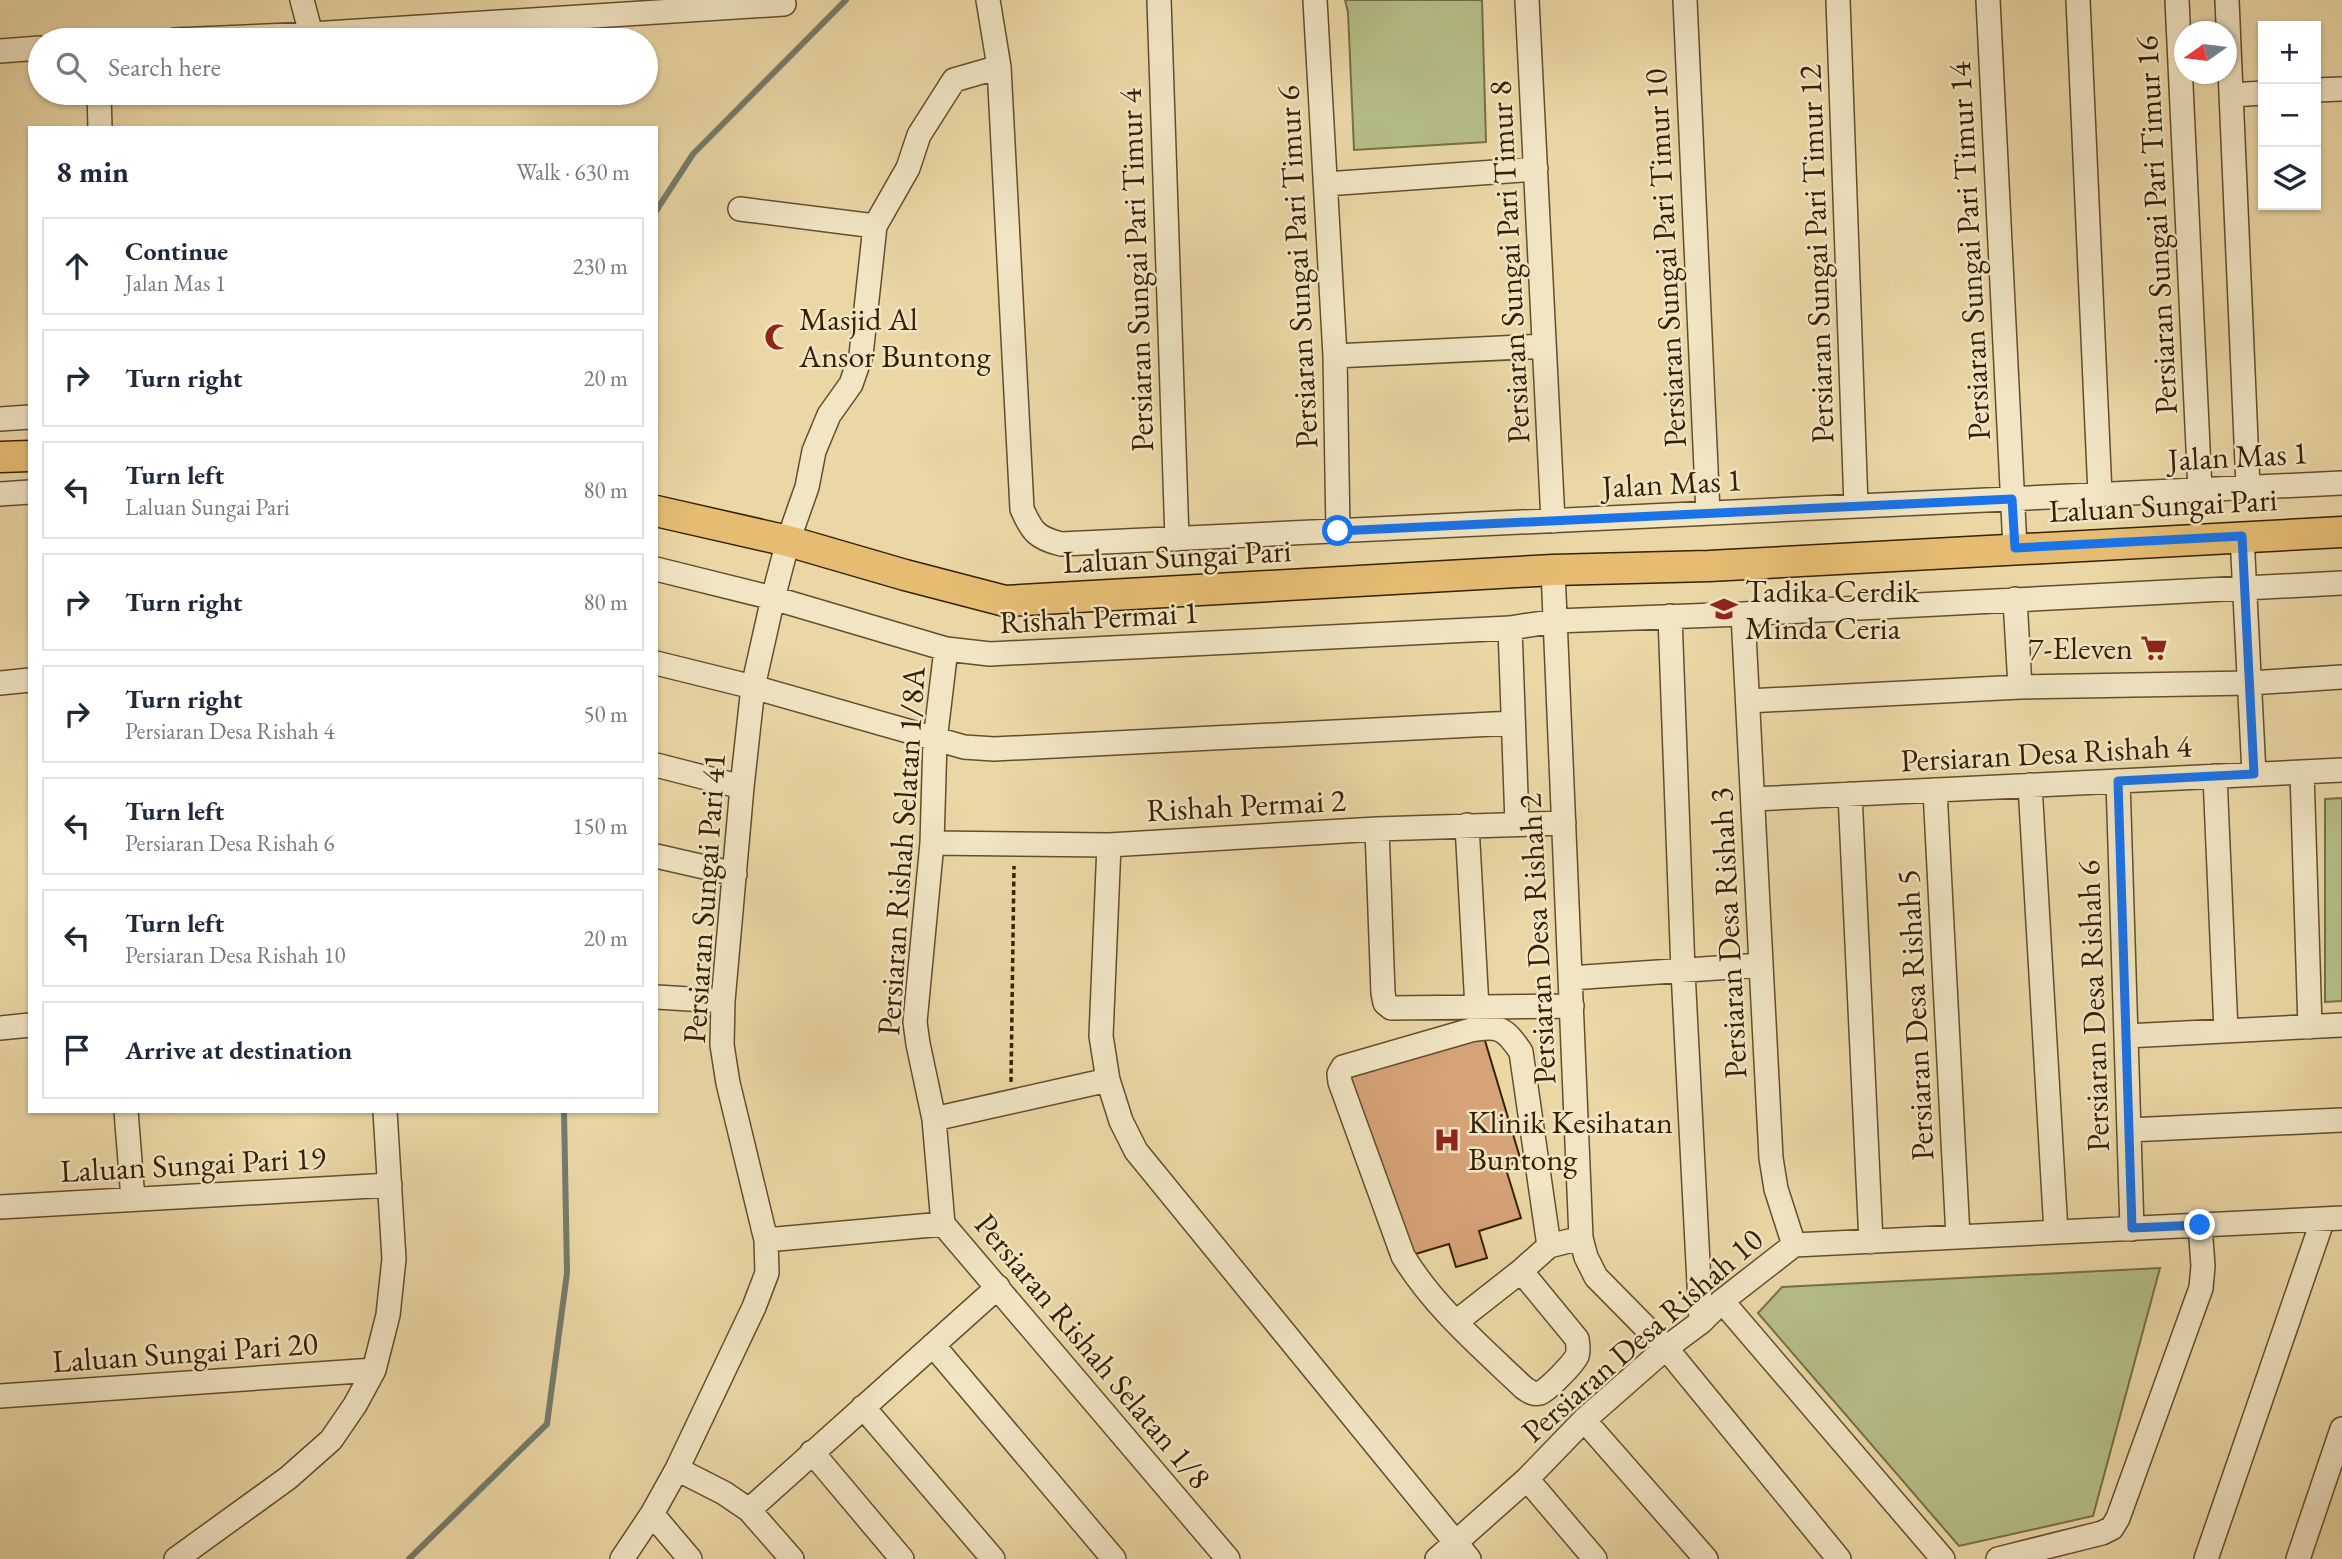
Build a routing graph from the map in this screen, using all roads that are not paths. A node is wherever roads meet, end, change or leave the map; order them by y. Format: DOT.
graph roads {
  1 [pos="302,0"];
  2 [pos="988,0"];
  3 [pos="1159,0"];
  4 [pos="1315,0"];
  5 [pos="1527,0"];
  6 [pos="1685,0"];
  7 [pos="1838,0"];
  8 [pos="1989,0"];
  9 [pos="2078,0"];
  10 [pos="2177,0"];
  11 [pos="2227,0"];
  12 [pos="784,5"];
  13 [pos="309,28"];
  14 [pos="409,28"];
  15 [pos="28,49"];
  16 [pos="0,51"];
  17 [pos="999,67"];
  18 [pos="2342,89"];
  19 [pos="2321,90"];
  20 [pos="2258,93"];
  21 [pos="2231,95"];
  22 [pos="99,105"];
  23 [pos="100,126"];
  24 [pos="1536,169"];
  25 [pos="1326,184"];
  26 [pos="740,209"];
  27 [pos="875,226"];
  28 [pos="1544,346"];
  29 [pos="1335,356"];
  30 [pos="28,417"];
  31 [pos="0,419"];
  32 [pos="28,456"];
  33 [pos="0,457"];
  34 [pos="2342,483"];
  35 [pos="2248,487"];
  36 [pos="2200,489"];
  37 [pos="28,492"];
  38 [pos="0,494"];
  39 [pos="2100,494"];
  40 [pos="2012,499"];
  41 [pos="1856,506"];
  42 [pos="658,511"];
  43 [pos="1708,513"];
  44 [pos="1553,521"];
  45 [pos="1338,531"];
  46 [pos="2342,532"];
  47 [pos="2242,536"];
  48 [pos="1177,539"];
  49 [pos="788,541"];
  50 [pos="2015,548"];
  51 [pos="658,569"];
  52 [pos="1553,570"];
  53 [pos="2342,583"];
  54 [pos="2245,588"];
  55 [pos="773,598"];
  56 [pos="2015,599"];
  57 [pos="1743,614"];
  58 [pos="1670,617"];
  59 [pos="1555,621"];
  60 [pos="1510,628"];
  61 [pos="946,649"];
  62 [pos="658,663"];
  63 [pos="2342,677"];
  64 [pos="28,680"];
  65 [pos="0,683"];
  66 [pos="2250,683"];
  67 [pos="753,687"];
  68 [pos="2020,687"];
  69 [pos="1748,701"];
  70 [pos="1513,723"];
  71 [pos="935,741"];
  72 [pos="658,766"];
  73 [pos="2342,770"];
  74 [pos="2302,772"];
  75 [pos="2254,774"];
  76 [pos="2215,776"];
  77 [pos="2118,781"];
  78 [pos="2030,785"];
  79 [pos="741,787"];
  80 [pos="1936,790"];
  81 [pos="1850,794"];
  82 [pos="1753,799"];
  83 [pos="1517,823"];
  84 [pos="1564,823"];
  85 [pos="1467,825"];
  86 [pos="1377,829"];
  87 [pos="932,843"];
  88 [pos="1109,845"];
  89 [pos="658,856"];
  90 [pos="735,874"];
  91 [pos="1761,965"];
  92 [pos="1683,971"];
  93 [pos="1570,978"];
  94 [pos="658,997"];
  95 [pos="723,1001"];
  96 [pos="1572,1006"];
  97 [pos="1477,1008"];
  98 [pos="2342,1025"];
  99 [pos="28,1026"];
  100 [pos="2310,1027"];
  101 [pos="0,1028"];
  102 [pos="2226,1031"];
  103 [pos="2126,1036"];
  104 [pos="1108,1080"];
  105 [pos="126,1113"];
  106 [pos="385,1113"];
  107 [pos="934,1119"];
  108 [pos="2342,1119"];
  109 [pos="2129,1130"];
  110 [pos="390,1185"];
  111 [pos="133,1199"];
  112 [pos="0,1207"];
  113 [pos="2333,1218"];
  114 [pos="943,1223"];
  115 [pos="2200,1225"];
  116 [pos="2132,1228"];
  117 [pos="2056,1232"];
  118 [pos="1958,1237"];
  119 [pos="1581,1238"];
  120 [pos="766,1240"];
  121 [pos="1871,1242"];
  122 [pos="1794,1245"];
  123 [pos="1549,1246"];
  124 [pos="1521,1272"];
  125 [pos="998,1287"];
  126 [pos="1722,1301"];
  127 [pos="1456,1322"];
  128 [pos="1701,1322"];
  129 [pos="933,1345"];
  130 [pos="1666,1348"];
  131 [pos="374,1370"];
  132 [pos="0,1396"];
  133 [pos="863,1407"];
  134 [pos="1584,1420"];
  135 [pos="2342,1429"];
  136 [pos="812,1452"];
  137 [pos="677,1469"];
  138 [pos="1527,1479"];
  139 [pos="749,1510"];
  140 [pos="652,1514"];
  141 [pos="1462,1551"];
  142 [pos="176,1559"];
  143 [pos="622,1559"];
  144 [pos="690,1559"];
  145 [pos="792,1559"];
  146 [pos="902,1559"];
  147 [pos="993,1559"];
  148 [pos="1114,1559"];
  149 [pos="1228,1559"];
  150 [pos="1437,1559"];
  151 [pos="1595,1559"];
  152 [pos="1706,1559"];
  153 [pos="1839,1559"];
  154 [pos="1943,1559"];
  155 [pos="1998,1559"];
  156 [pos="2206,1559"];
  157 [pos="2298,1559"];
  1 -- 13 [label="street"];
  2 -- 17 [label="street"];
  3 -- 48 [label="street, Persiaran Sungai Pari Timur 4"];
  4 -- 25 [label="street, Persiaran Sungai Pari Timur 6"];
  5 -- 24 [label="street, Persiaran Sungai Pari Timur 8"];
  6 -- 43 [label="street, Persiaran Sungai Pari Timur 10"];
  7 -- 41 [label="street, Persiaran Sungai Pari Timur 12"];
  8 -- 40 [label="street, Persiaran Sungai Pari Timur 14"];
  9 -- 39 [label="street"];
  10 -- 36 [label="street, Persiaran Sungai Pari Timur 16"];
  11 -- 21 [label="street"];
  12 -- 14 [label="street"];
  15 -- 16 [label="street"];
  17 -- 27 [label="street"];
  17 -- 48 [label="street, Jalan Mas 1"];
  18 -- 19 [label="street"];
  20 -- 21 [label="street"];
  21 -- 35 [label="street"];
  22 -- 23 [label="street"];
  24 -- 25 [label="street"];
  24 -- 28 [label="street, Persiaran Sungai Pari Timur 8"];
  25 -- 29 [label="street, Persiaran Sungai Pari Timur 6"];
  26 -- 27 [label="street"];
  27 -- 49 [label="street, Persiaran Sungai Pari 41"];
  28 -- 29 [label="street"];
  28 -- 44 [label="street, Persiaran Sungai Pari Timur 8"];
  29 -- 45 [label="street, Persiaran Sungai Pari Timur 6"];
  30 -- 31 [label="street"];
  32 -- 33 [label="main road"];
  34 -- 35 [label="street, Jalan Mas 1"];
  35 -- 36 [label="street, Jalan Mas 1"];
  36 -- 39 [label="street, Jalan Mas 1"];
  37 -- 38 [label="street"];
  39 -- 40 [label="street, Jalan Mas 1"];
  40 -- 41 [label="street, Jalan Mas 1"];
  40 -- 50 [label="street, Persiaran Sungai Pari Timur 14"];
  41 -- 43 [label="street, Jalan Mas 1"];
  42 -- 49 [label="main road, Laluan Sungai Pari"];
  43 -- 44 [label="street, Jalan Mas 1"];
  44 -- 45 [label="street, Jalan Mas 1"];
  45 -- 48 [label="street, Jalan Mas 1"];
  46 -- 47 [label="main road, Laluan Sungai Pari"];
  47 -- 50 [label="main road, Laluan Sungai Pari"];
  47 -- 54 [label="street"];
  49 -- 52 [label="main road, Laluan Sungai Pari"];
  49 -- 55 [label="street, Persiaran Sungai Pari 41"];
  50 -- 52 [label="main road, Laluan Sungai Pari"];
  51 -- 55 [label="street, Rishah Permai 1"];
  52 -- 59 [label="street, Persiaran Desa Rishah 2"];
  53 -- 54 [label="street, Rishah Permai 1"];
  54 -- 56 [label="street, Rishah Permai 1"];
  54 -- 66 [label="street"];
  55 -- 61 [label="street, Rishah Permai 1"];
  55 -- 67 [label="street, Persiaran Sungai Pari 41"];
  56 -- 57 [label="street, Rishah Permai 1"];
  56 -- 68 [label="street"];
  57 -- 58 [label="street, Rishah Permai 1"];
  57 -- 69 [label="street, Persiaran Desa Rishah 3"];
  58 -- 59 [label="street, Rishah Permai 1"];
  58 -- 92 [label="street"];
  59 -- 60 [label="street, Rishah Permai 1"];
  59 -- 84 [label="street, Persiaran Desa Rishah 2"];
  60 -- 61 [label="street, Rishah Permai 1"];
  60 -- 70 [label="street"];
  61 -- 71 [label="street, Persiaran Rishah Selatan 1/8A"];
  62 -- 67 [label="street"];
  63 -- 66 [label="street"];
  64 -- 65 [label="street"];
  66 -- 68 [label="street"];
  66 -- 75 [label="street"];
  67 -- 71 [label="street"];
  67 -- 79 [label="street, Persiaran Sungai Pari 41"];
  68 -- 69 [label="street"];
  69 -- 82 [label="street, Persiaran Desa Rishah 3"];
  70 -- 71 [label="street"];
  70 -- 83 [label="street"];
  71 -- 87 [label="street, Persiaran Rishah Selatan 1/8A"];
  72 -- 79 [label="street"];
  73 -- 74 [label="street, Persiaran Desa Rishah 4"];
  74 -- 75 [label="street, Persiaran Desa Rishah 4"];
  74 -- 100 [label="street"];
  75 -- 76 [label="street, Persiaran Desa Rishah 4"];
  76 -- 77 [label="street, Persiaran Desa Rishah 4"];
  76 -- 102 [label="street"];
  77 -- 78 [label="street, Persiaran Desa Rishah 4"];
  77 -- 103 [label="street, Persiaran Desa Rishah 6"];
  78 -- 80 [label="street, Persiaran Desa Rishah 4"];
  78 -- 117 [label="street"];
  79 -- 90 [label="street, Persiaran Sungai Pari 41"];
  80 -- 81 [label="street, Persiaran Desa Rishah 4"];
  80 -- 118 [label="street, Persiaran Desa Rishah 5"];
  81 -- 82 [label="street, Persiaran Desa Rishah 4"];
  81 -- 121 [label="street"];
  82 -- 91 [label="street, Persiaran Desa Rishah 3"];
  83 -- 84 [label="street, Rishah Permai 2"];
  83 -- 85 [label="street, Rishah Permai 2"];
  84 -- 93 [label="street, Persiaran Desa Rishah 2"];
  85 -- 86 [label="street, Rishah Permai 2"];
  85 -- 97 [label="street"];
  86 -- 88 [label="street, Rishah Permai 2"];
  86 -- 97 [label="street"];
  87 -- 88 [label="street, Rishah Permai 2"];
  87 -- 107 [label="street, Persiaran Rishah Selatan 1/8A"];
  88 -- 104 [label="street"];
  89 -- 90 [label="street"];
  90 -- 95 [label="street, Persiaran Sungai Pari 41"];
  91 -- 92 [label="street"];
  91 -- 122 [label="street, Persiaran Desa Rishah 3"];
  92 -- 93 [label="street"];
  92 -- 128 [label="street"];
  93 -- 96 [label="street, Persiaran Desa Rishah 2"];
  94 -- 95 [label="street"];
  95 -- 120 [label="street, Persiaran Sungai Pari 41"];
  96 -- 97 [label="street"];
  96 -- 119 [label="street, Persiaran Desa Rishah 2"];
  98 -- 100 [label="street"];
  99 -- 101 [label="street"];
  100 -- 102 [label="street"];
  102 -- 103 [label="street"];
  103 -- 109 [label="street, Persiaran Desa Rishah 6"];
  104 -- 107 [label="street"];
  104 -- 141 [label="street"];
  105 -- 111 [label="street"];
  106 -- 110 [label="street"];
  107 -- 114 [label="street, Persiaran Rishah Selatan 1/8A"];
  108 -- 109 [label="street"];
  109 -- 116 [label="street, Persiaran Desa Rishah 6"];
  110 -- 111 [label="street, Laluan Sungai Pari 19"];
  110 -- 131 [label="street"];
  111 -- 112 [label="street, Laluan Sungai Pari 19"];
  113 -- 115 [label="street, Persiaran Desa Rishah 10"];
  113 -- 156 [label="street"];
  114 -- 120 [label="street, Persiaran Rishah Selatan 1/8"];
  114 -- 125 [label="street, Persiaran Rishah Selatan 1/8"];
  115 -- 116 [label="street, Persiaran Desa Rishah 10"];
  115 -- 155 [label="street"];
  116 -- 117 [label="street, Persiaran Desa Rishah 10"];
  117 -- 118 [label="street, Persiaran Desa Rishah 10"];
  118 -- 121 [label="street, Persiaran Desa Rishah 10"];
  119 -- 123 [label="street"];
  119 -- 130 [label="street, Persiaran Desa Rishah 2"];
  120 -- 137 [label="street, Persiaran Sungai Pari 41"];
  121 -- 122 [label="street, Persiaran Desa Rishah 10"];
  122 -- 126 [label="street, Persiaran Desa Rishah 10"];
  123 -- 124 [label="street"];
  123 -- 127 [label="street"];
  124 -- 127 [label="street"];
  124 -- 127 [label="street"];
  125 -- 129 [label="street"];
  125 -- 149 [label="street, Persiaran Rishah Selatan 1/8"];
  126 -- 128 [label="street, Persiaran Desa Rishah 10"];
  126 -- 154 [label="street"];
  128 -- 130 [label="street, Persiaran Desa Rishah 10"];
  129 -- 133 [label="street"];
  129 -- 148 [label="street"];
  130 -- 134 [label="street, Persiaran Desa Rishah 10"];
  130 -- 153 [label="street, Persiaran Desa Rishah 2"];
  131 -- 132 [label="street, Laluan Sungai Pari 20"];
  131 -- 142 [label="street"];
  133 -- 136 [label="street"];
  133 -- 147 [label="street"];
  134 -- 138 [label="street, Persiaran Desa Rishah 10"];
  134 -- 152 [label="street"];
  135 -- 157 [label="street"];
  136 -- 139 [label="street"];
  136 -- 146 [label="street"];
  137 -- 139 [label="street"];
  137 -- 140 [label="street, Persiaran Sungai Pari 41"];
  138 -- 141 [label="street, Persiaran Desa Rishah 10"];
  138 -- 151 [label="street"];
  139 -- 145 [label="street"];
  140 -- 143 [label="street, Persiaran Sungai Pari 41"];
  140 -- 144 [label="street"];
  141 -- 150 [label="street, Persiaran Desa Rishah 10"];
}
